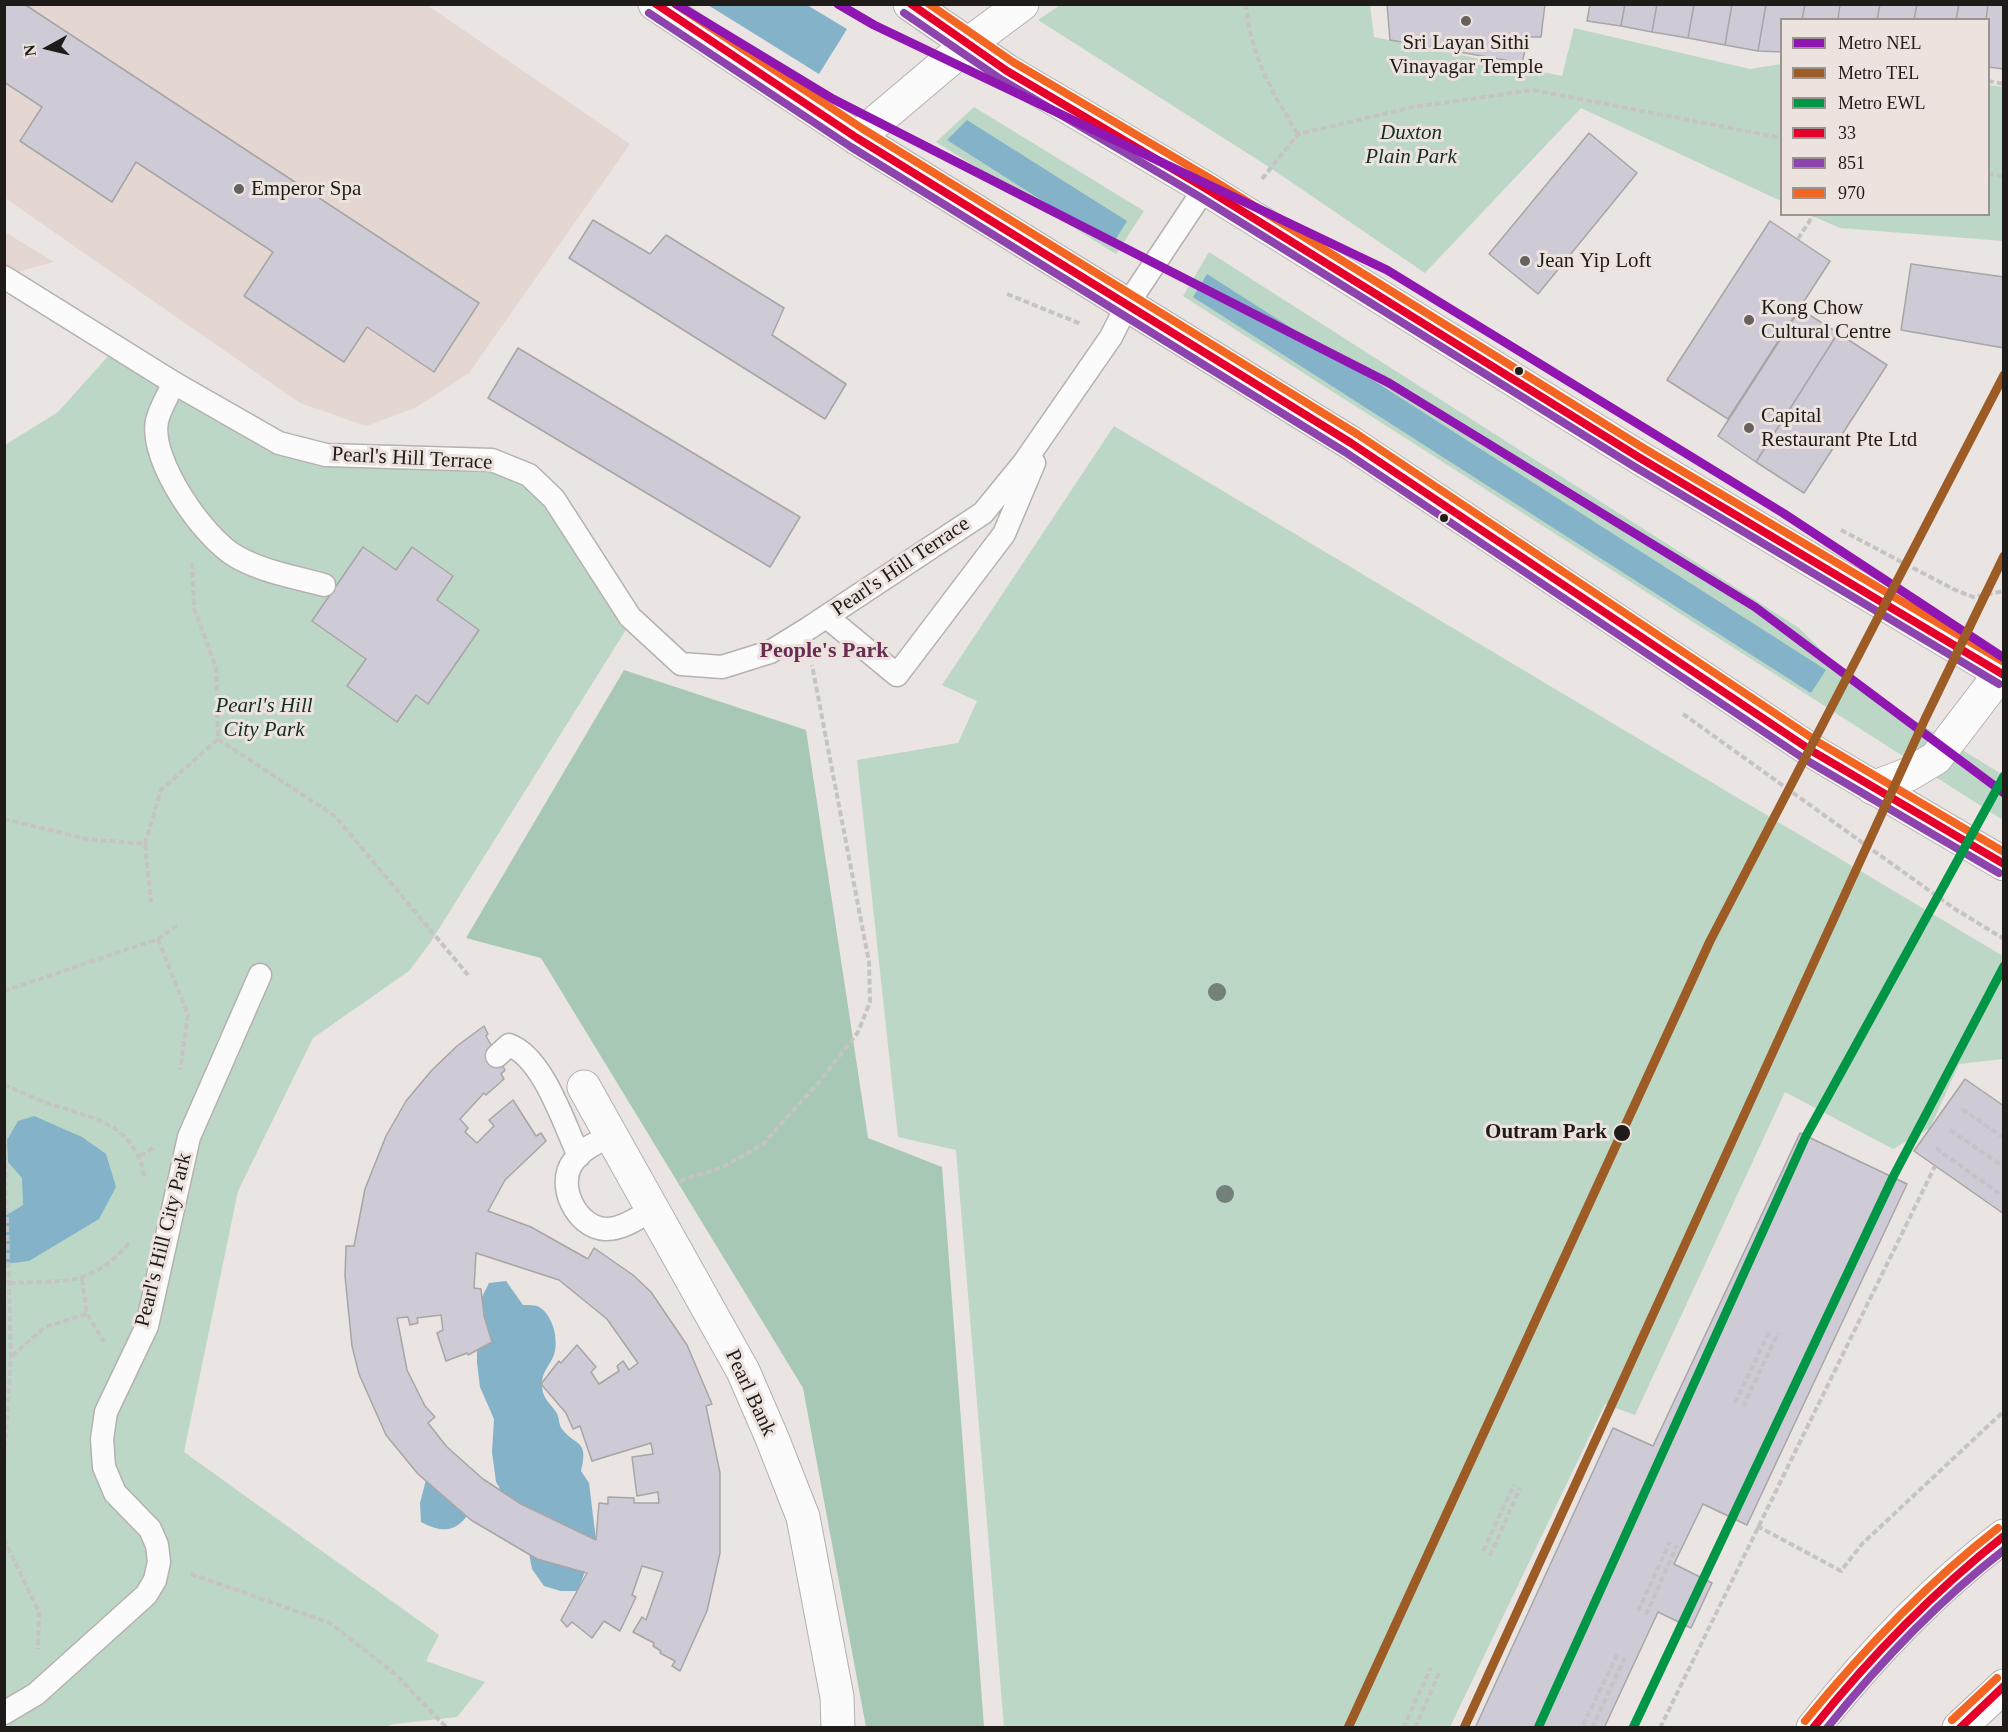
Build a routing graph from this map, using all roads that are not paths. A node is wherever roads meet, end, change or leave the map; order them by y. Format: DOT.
graph roads {
  1 [pos="656,4"];
  2 [pos="910,4"];
  3 [pos="1022,4"];
  4 [pos="967,45"];
  5 [pos="857,138"];
  6 [pos="1205,188"];
  7 [pos="4,277"];
  8 [pos="1126,305"];
  9 [pos="174,383"];
  10 [pos="1048,428"];
  11 [pos="324,585"];
  12 [pos="818,622"];
  13 [pos="2002,672"];
  14 [pos="1873,788"];
  15 [pos="2004,864"];
  16 [pos="260,975"];
  17 [pos="497,1056"];
  18 [pos="584,1087"];
  19 [pos="611,1136"];
  20 [pos="579,1156"];
  21 [pos="647,1201"];
  22 [pos="2004,1536"];
  23 [pos="2004,1686"];
  24 [pos="4,1713"];
  25 [pos="838,1728"];
  26 [pos="1813,1728"];
  27 [pos="1959,1728"];
  1 -- 5 [label="main road"];
  2 -- 4 [label="main road"];
  3 -- 4 [label="main road"];
  4 -- 5 [label="main road"];
  4 -- 6 [label="main road"];
  5 -- 8 [label="main road"];
  6 -- 8 [label="lane, Pearl's Hill Terrace"];
  6 -- 13 [label="main road"];
  7 -- 9 [label="lane, Pearl's Hill Terrace"];
  8 -- 10 [label="lane, Pearl's Hill Terrace"];
  8 -- 14 [label="main road"];
  9 -- 11 [label="lane"];
  9 -- 12 [label="lane, Pearl's Hill Terrace"];
  10 -- 12 [label="lane, Pearl's Hill Terrace"];
  10 -- 12 [label="lane"];
  13 -- 14 [label="main road"];
  14 -- 15 [label="main road"];
  16 -- 24 [label="lane, Pearl's Hill City Park"];
  17 -- 20 [label="lane"];
  18 -- 19 [label="main road, Pearl Bank"];
  19 -- 20 [label="lane"];
  19 -- 21 [label="main road, Pearl Bank"];
  20 -- 21 [label="lane"];
  21 -- 25 [label="main road, Pearl Bank"];
  22 -- 26 [label="main road"];
  23 -- 27 [label="main road"];
}
